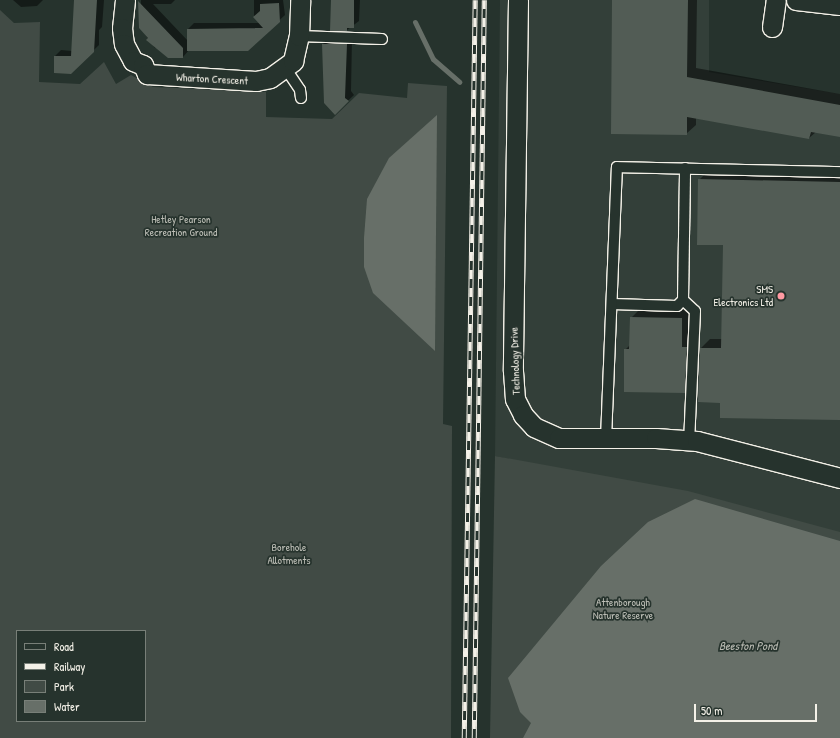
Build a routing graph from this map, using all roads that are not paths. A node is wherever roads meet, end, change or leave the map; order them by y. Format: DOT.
graph roads {
  1 [pos="125,0"];
  2 [pos="300,0"];
  3 [pos="518,0"];
  4 [pos="776,0"];
  5 [pos="796,0"];
  6 [pos="840,5"];
  7 [pos="772,27"];
  8 [pos="299,36"];
  9 [pos="382,39"];
  10 [pos="286,69"];
  11 [pos="301,98"];
  12 [pos="685,168"];
  13 [pos="840,172"];
  14 [pos="683,300"];
  15 [pos="612,304"];
  16 [pos="606,439"];
  17 [pos="689,441"];
  18 [pos="836,474"];
  1 -- 10 [label="street, Wharton Crescent"];
  2 -- 8 [label="street"];
  3 -- 16 [label="street, Technology Drive"];
  4 -- 7 [label="street"];
  5 -- 6 [label="street"];
  8 -- 9 [label="lane"];
  8 -- 10 [label="street"];
  10 -- 11 [label="lane"];
  12 -- 13 [label="lane"];
  12 -- 14 [label="lane"];
  12 -- 15 [label="lane"];
  14 -- 15 [label="lane"];
  14 -- 17 [label="lane"];
  15 -- 16 [label="lane"];
  16 -- 17 [label="street, Technology Drive"];
  17 -- 18 [label="street, Technology Drive"];
}
